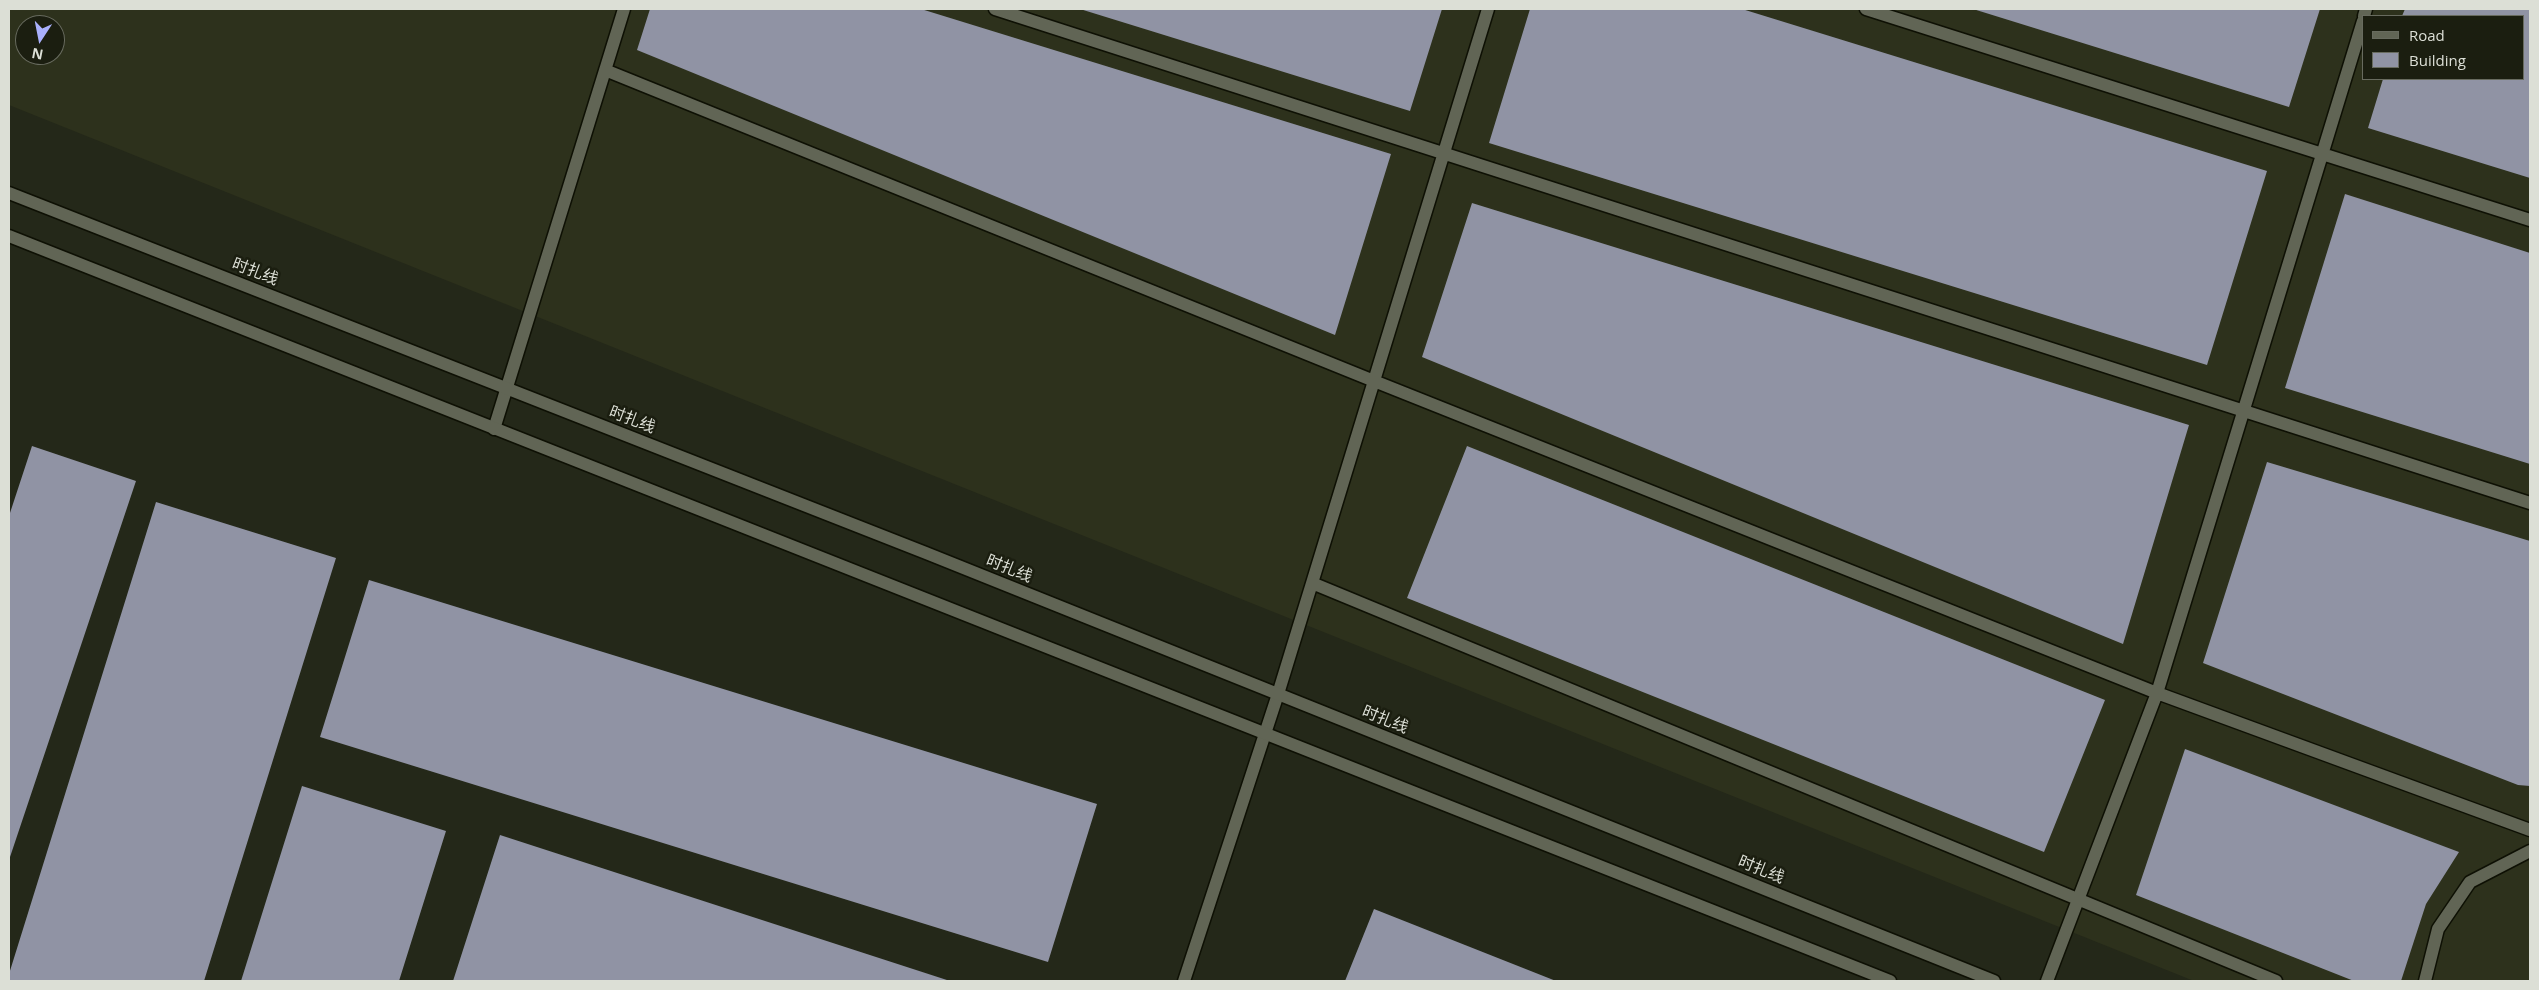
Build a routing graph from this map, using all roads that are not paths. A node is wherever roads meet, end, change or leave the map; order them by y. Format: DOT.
graph roads {
  1 [pos="624,9"];
  2 [pos="995,9"];
  3 [pos="1488,9"];
  4 [pos="1866,9"];
  5 [pos="2362,24"];
  6 [pos="605,70"];
  7 [pos="1443,154"];
  8 [pos="2322,154"];
  9 [pos="9,193"];
  10 [pos="2530,220"];
  11 [pos="9,236"];
  12 [pos="1374,381"];
  13 [pos="507,389"];
  14 [pos="2243,411"];
  15 [pos="494,429"];
  16 [pos="2530,503"];
  17 [pos="1312,583"];
  18 [pos="2156,693"];
  19 [pos="1278,694"];
  20 [pos="1266,734"];
  21 [pos="2530,830"];
  22 [pos="2530,851"];
  23 [pos="2078,899"];
  24 [pos="1184,981"];
  25 [pos="1890,981"];
  26 [pos="1994,981"];
  27 [pos="2047,981"];
  28 [pos="2276,981"];
  29 [pos="2426,981"];
  1 -- 6 [label="main road"];
  2 -- 7 [label="main road"];
  3 -- 7 [label="main road"];
  4 -- 8 [label="main road"];
  5 -- 8 [label="main road"];
  6 -- 12 [label="main road"];
  6 -- 13 [label="main road"];
  7 -- 12 [label="main road"];
  7 -- 14 [label="main road"];
  8 -- 10 [label="main road"];
  8 -- 14 [label="main road"];
  9 -- 13 [label="main road, 时扎线"];
  11 -- 15 [label="main road"];
  12 -- 17 [label="main road"];
  12 -- 18 [label="main road"];
  13 -- 15 [label="main road"];
  13 -- 19 [label="main road, 时扎线"];
  14 -- 16 [label="main road"];
  14 -- 18 [label="main road"];
  15 -- 20 [label="main road"];
  17 -- 19 [label="main road"];
  17 -- 23 [label="main road"];
  18 -- 21 [label="main road"];
  18 -- 23 [label="main road"];
  19 -- 20 [label="main road"];
  19 -- 26 [label="main road, 时扎线"];
  20 -- 24 [label="main road"];
  20 -- 25 [label="main road"];
  22 -- 29 [label="main road"];
  23 -- 27 [label="main road"];
  23 -- 28 [label="main road"];
}
